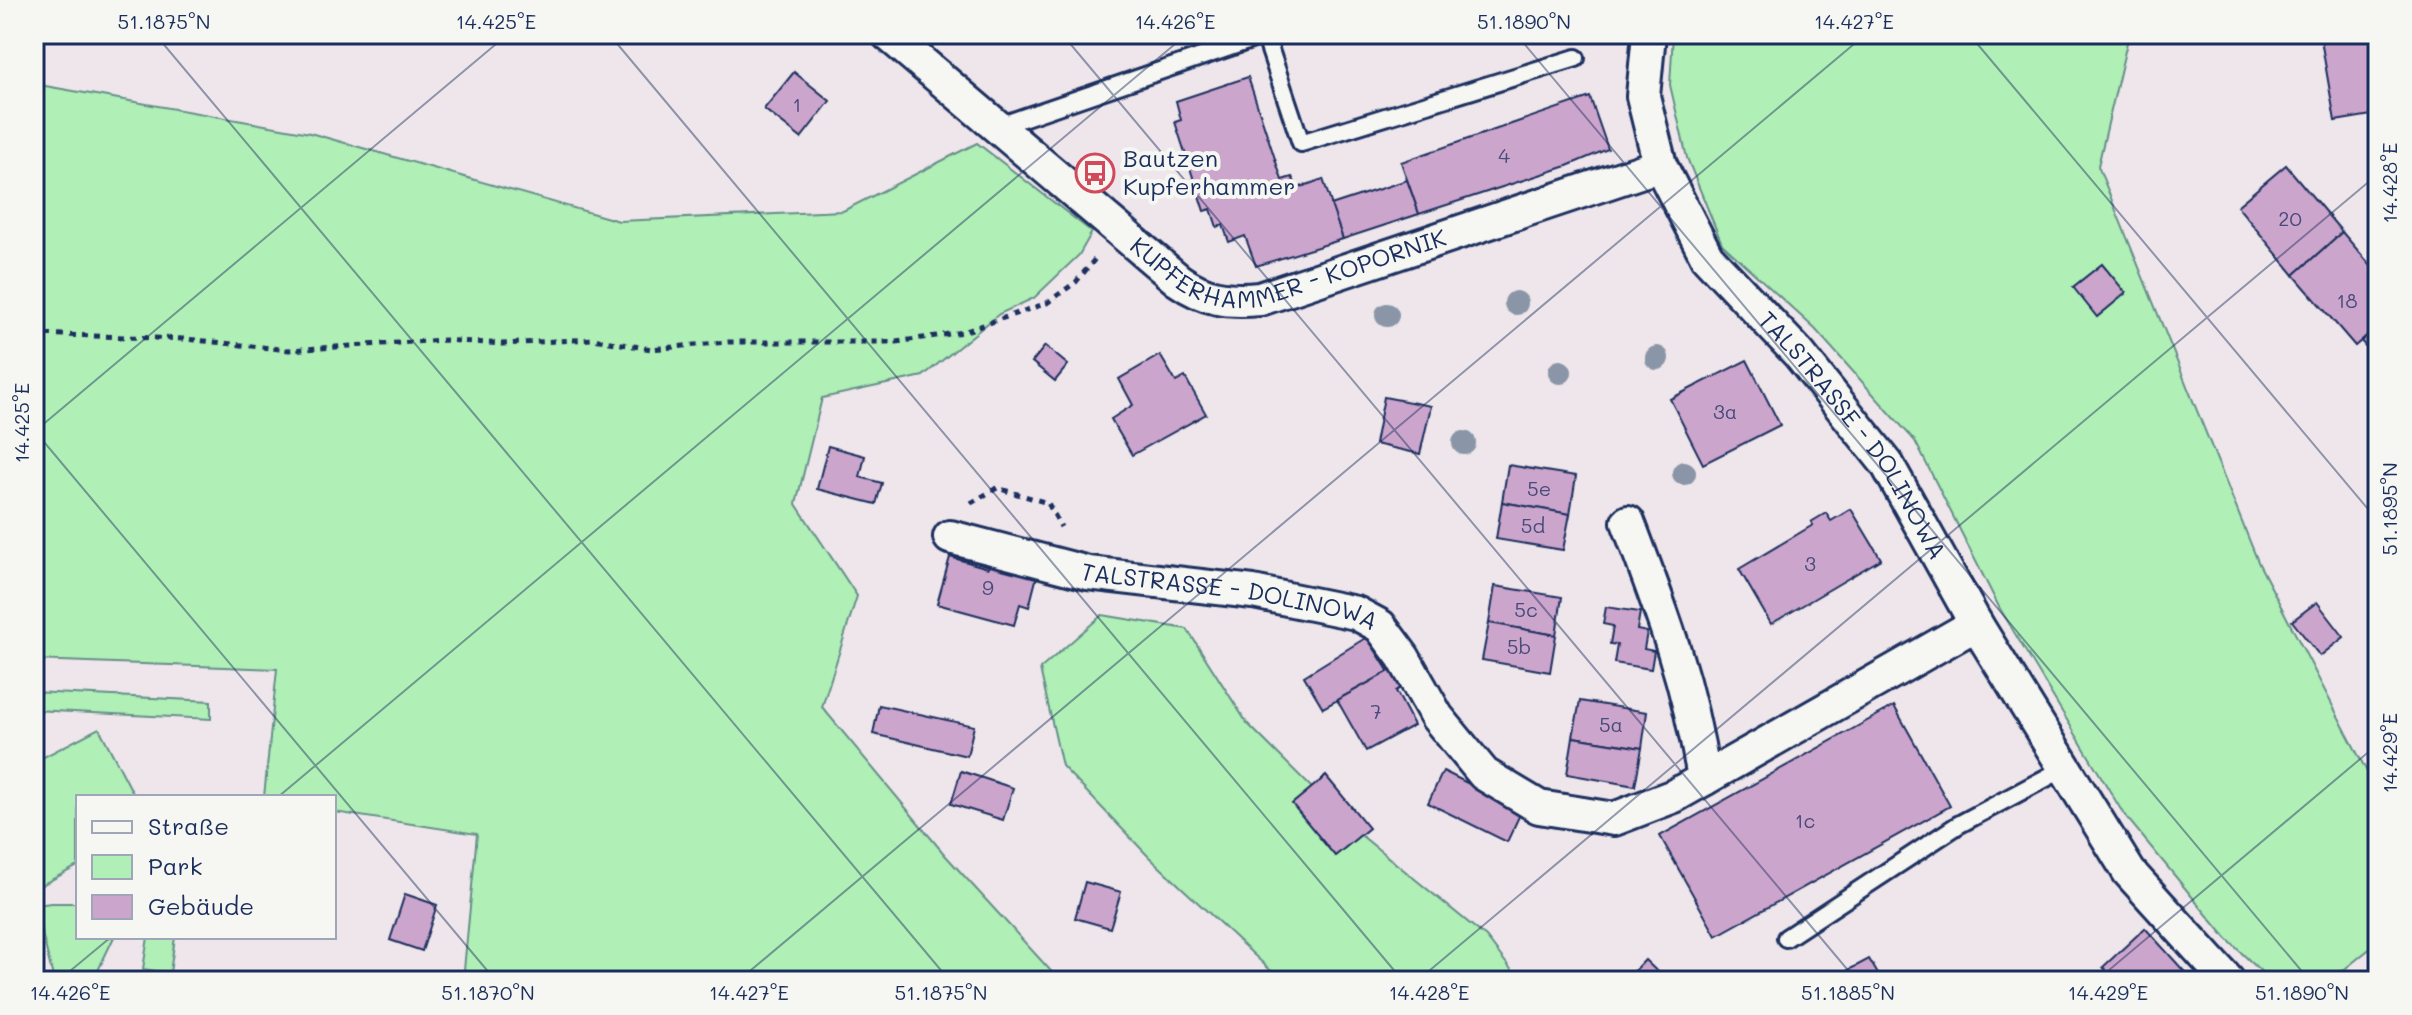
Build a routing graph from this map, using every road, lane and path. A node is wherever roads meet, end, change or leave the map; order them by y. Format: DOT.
graph roads {
  1 [pos="888,34"];
  2 [pos="1649,34"];
  3 [pos="1576,58"];
  4 [pos="994,127"];
  5 [pos="1660,165"];
  6 [pos="1119,229"];
  7 [pos="34,334"];
  8 [pos="1628,522"];
  9 [pos="950,537"];
  10 [pos="1976,624"];
  11 [pos="2063,769"];
  12 [pos="1704,779"];
  13 [pos="1786,938"];
  14 [pos="2228,981"];
  1 -- 4 [label="street, KUPFERHAMMER - KOPORNIK"];
  2 -- 5 [label="street, TALSTRASSE - DOLINOWA"];
  3 -- 4 [label="lane"];
  4 -- 6 [label="street, KUPFERHAMMER - KOPORNIK"];
  5 -- 6 [label="street, KUPFERHAMMER - KOPORNIK"];
  5 -- 10 [label="street, TALSTRASSE - DOLINOWA"];
  6 -- 7 [label="path"];
  8 -- 12 [label="street"];
  9 -- 12 [label="street, TALSTRASSE - DOLINOWA"];
  10 -- 11 [label="street, TALSTRASSE - DOLINOWA"];
  10 -- 12 [label="street, TALSTRASSE - DOLINOWA"];
  11 -- 13 [label="lane"];
  11 -- 14 [label="street, TALSTRASSE - DOLINOWA"];
}
